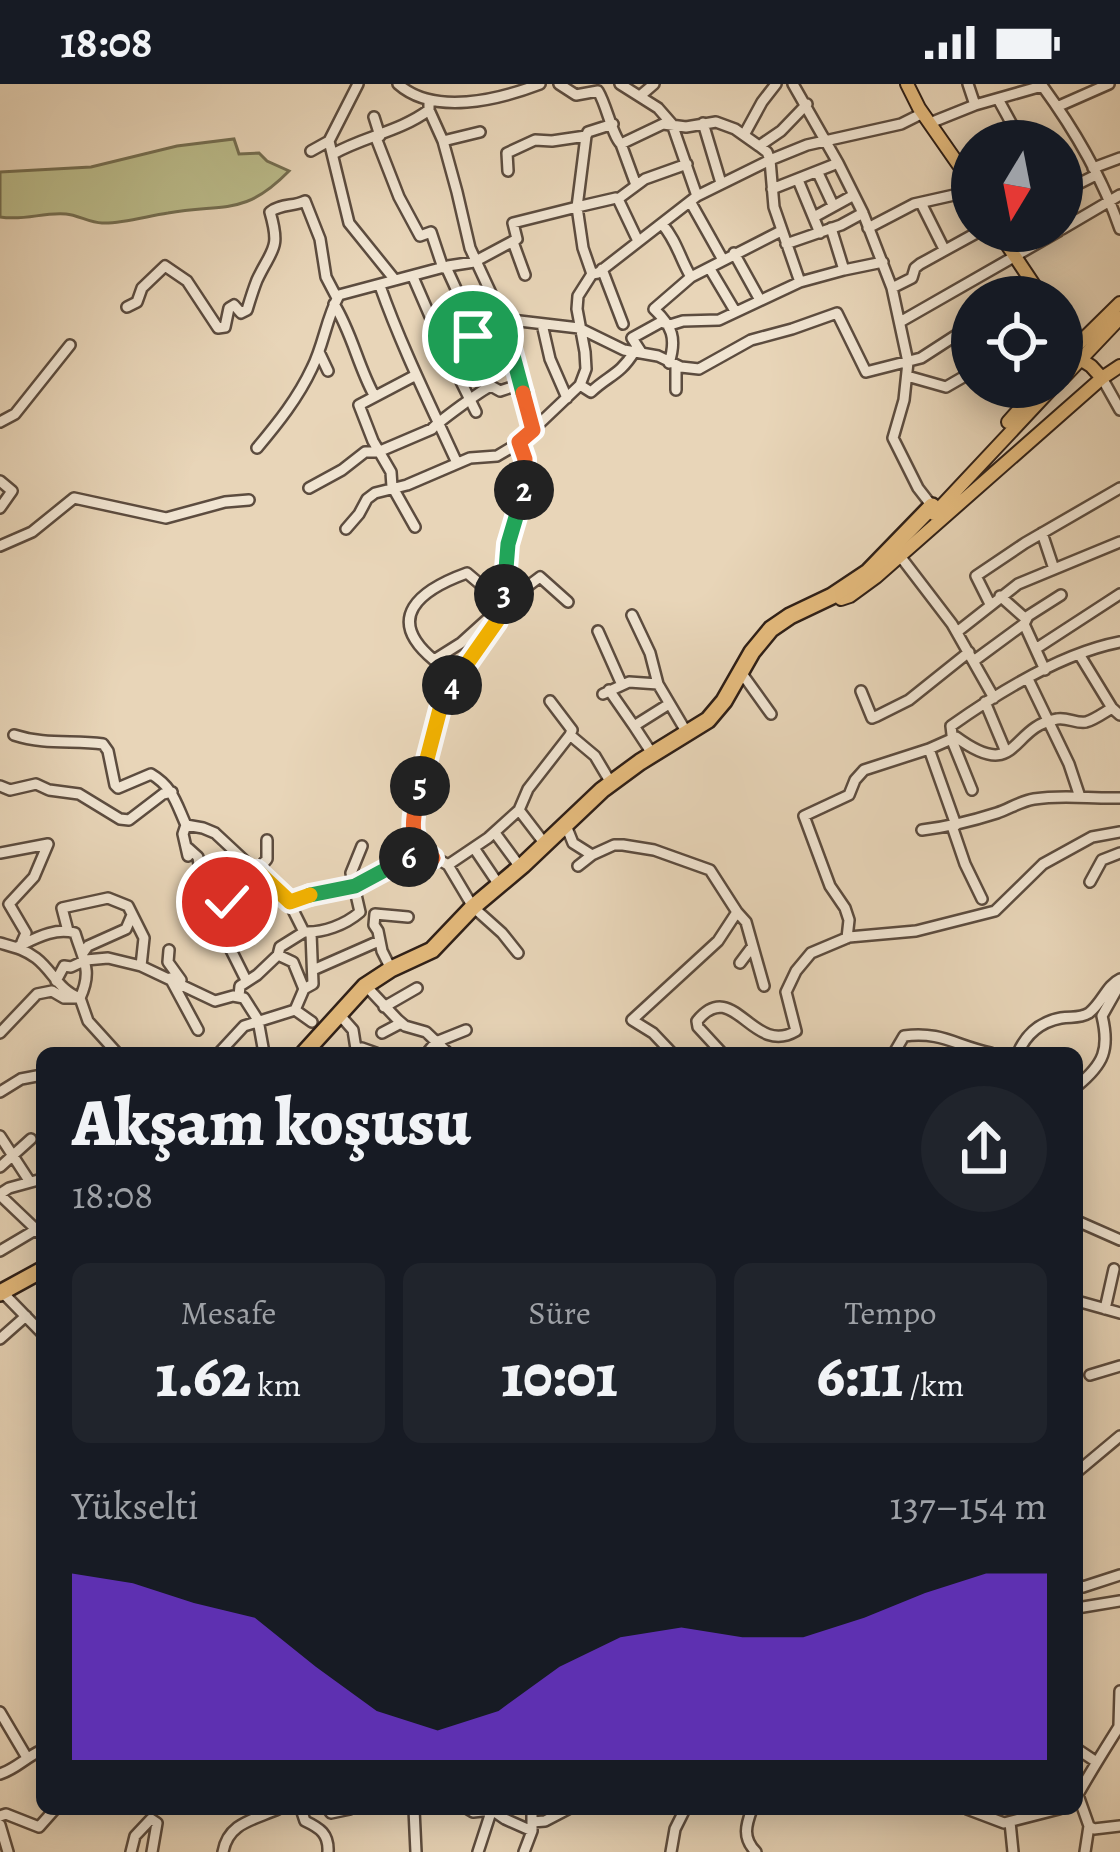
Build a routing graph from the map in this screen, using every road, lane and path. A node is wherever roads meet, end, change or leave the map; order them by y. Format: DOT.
graph roads {
  1 [pos="358,84"];
  2 [pos="398,84"];
  3 [pos="472,84"];
  4 [pos="540,84"];
  5 [pos="560,84"];
  6 [pos="617,84"];
  7 [pos="654,84"];
  8 [pos="776,84"];
  9 [pos="793,84"];
  10 [pos="907,84"];
  11 [pos="968,84"];
  12 [pos="1111,84"];
  13 [pos="1042,85"];
  14 [pos="598,91"];
  15 [pos="1120,94"];
  16 [pos="640,96"];
  17 [pos="998,99"];
  18 [pos="475,100"];
  19 [pos="807,104"];
  20 [pos="975,105"];
  21 [pos="429,106"];
  22 [pos="1059,106"];
  23 [pos="374,117"];
  24 [pos="926,118"];
  25 [pos="1010,120"];
  26 [pos="703,123"];
  27 [pos="613,124"];
  28 [pos="672,124"];
  29 [pos="481,132"];
  30 [pos="744,135"];
  31 [pos="586,136"];
  32 [pos="378,137"];
  33 [pos="824,139"];
  34 [pos="328,141"];
  35 [pos="442,141"];
  36 [pos="621,144"];
  37 [pos="759,146"];
  38 [pos="311,152"];
  39 [pos="333,154"];
  40 [pos="951,156"];
  41 [pos="1120,158"];
  42 [pos="770,160"];
  43 [pos="838,163"];
  44 [pos="686,164"];
  45 [pos="508,171"];
  46 [pos="1095,171"];
  47 [pos="818,173"];
  48 [pos="1083,179"];
  49 [pos="798,180"];
  50 [pos="721,182"];
  51 [pos="636,185"];
  52 [pos="772,189"];
  53 [pos="951,194"];
  54 [pos="854,195"];
  55 [pos="1117,197"];
  56 [pos="618,199"];
  57 [pos="694,200"];
  58 [pos="921,203"];
  59 [pos="833,205"];
  60 [pos="577,207"];
  61 [pos="862,213"];
  62 [pos="814,217"];
  63 [pos="1083,217"];
  64 [pos="662,224"];
  65 [pos="868,228"];
  66 [pos="1120,229"];
  67 [pos="826,230"];
  68 [pos="781,231"];
  69 [pos="513,242"];
  70 [pos="638,242"];
  71 [pos="786,244"];
  72 [pos="951,246"];
  73 [pos="944,249"];
  74 [pos="1013,252"];
  75 [pos="1023,252"];
  76 [pos="734,253"];
  77 [pos="1016,256"];
  78 [pos="723,260"];
  79 [pos="474,262"];
  80 [pos="883,262"];
  81 [pos="444,267"];
  82 [pos="710,269"];
  83 [pos="844,270"];
  84 [pos="597,271"];
  85 [pos="525,275"];
  86 [pos="1028,276"];
  87 [pos="412,277"];
  88 [pos="692,277"];
  89 [pos="395,280"];
  90 [pos="800,282"];
  91 [pos="380,286"];
  92 [pos="892,288"];
  93 [pos="760,299"];
  94 [pos="336,301"];
  95 [pos="1120,303"];
  96 [pos="127,307"];
  97 [pos="735,311"];
  98 [pos="468,315"];
  99 [pos="1120,318"];
  100 [pos="504,322"];
  101 [pos="900,322"];
  102 [pos="542,324"];
  103 [pos="622,324"];
  104 [pos="670,325"];
  105 [pos="579,328"];
  106 [pos="439,337"];
  107 [pos="951,339"];
  108 [pos="1083,341"];
  109 [pos="1083,343"];
  110 [pos="70,345"];
  111 [pos="319,352"];
  112 [pos="638,352"];
  113 [pos="1083,353"];
  114 [pos="908,362"];
  115 [pos="672,364"];
  116 [pos="1120,366"];
  117 [pos="328,371"];
  118 [pos="416,375"];
  119 [pos="908,376"];
  120 [pos="1102,379"];
  121 [pos="951,383"];
  122 [pos="520,384"];
  123 [pos="580,385"];
  124 [pos="676,390"];
  125 [pos="374,395"];
  126 [pos="567,398"];
  127 [pos="472,407"];
  128 [pos="1021,408"];
  129 [pos="1033,408"];
  130 [pos="1120,410"];
  131 [pos="438,421"];
  132 [pos="0,422"];
  133 [pos="533,430"];
  134 [pos="519,442"];
  135 [pos="257,448"];
  136 [pos="378,452"];
  137 [pos="457,463"];
  138 [pos="0,481"];
  139 [pos="309,488"];
  140 [pos="392,488"];
  141 [pos="1120,488"];
  142 [pos="250,500"];
  143 [pos="0,508"];
  144 [pos="933,510"];
  145 [pos="415,527"];
  146 [pos="346,530"];
  147 [pos="1042,533"];
  148 [pos="1120,542"];
  149 [pos="0,545"];
  150 [pos="900,556"];
  151 [pos="971,560"];
  152 [pos="1054,568"];
  153 [pos="976,576"];
  154 [pos="1061,595"];
  155 [pos="1000,596"];
  156 [pos="1116,596"];
  157 [pos="841,598"];
  158 [pos="568,602"];
  159 [pos="990,604"];
  160 [pos="503,605"];
  161 [pos="1120,612"];
  162 [pos="632,615"];
  163 [pos="1025,621"];
  164 [pos="598,631"];
  165 [pos="957,632"];
  166 [pos="1120,642"];
  167 [pos="1037,648"];
  168 [pos="1079,654"];
  169 [pos="972,656"];
  170 [pos="1045,670"];
  171 [pos="743,675"];
  172 [pos="1028,679"];
  173 [pos="658,684"];
  174 [pos="622,685"];
  175 [pos="861,691"];
  176 [pos="989,700"];
  177 [pos="550,701"];
  178 [pos="668,704"];
  179 [pos="1116,711"];
  180 [pos="771,714"];
  181 [pos="1049,722"];
  182 [pos="634,726"];
  183 [pos="688,734"];
  184 [pos="14,735"];
  185 [pos="569,735"];
  186 [pos="952,739"];
  187 [pos="430,748"];
  188 [pos="442,748"];
  189 [pos="929,749"];
  190 [pos="1006,752"];
  191 [pos="653,755"];
  192 [pos="611,783"];
  193 [pos="0,786"];
  194 [pos="972,790"];
  195 [pos="172,792"];
  196 [pos="1079,794"];
  197 [pos="1120,798"];
  198 [pos="519,810"];
  199 [pos="186,825"];
  200 [pos="954,825"];
  201 [pos="567,828"];
  202 [pos="922,830"];
  203 [pos="1120,832"];
  204 [pos="495,833"];
  205 [pos="266,840"];
  206 [pos="545,844"];
  207 [pos="362,846"];
  208 [pos="475,848"];
  209 [pos="0,853"];
  210 [pos="1120,853"];
  211 [pos="592,855"];
  212 [pos="433,858"];
  213 [pos="448,865"];
  214 [pos="578,866"];
  215 [pos="520,867"];
  216 [pos="257,871"];
  217 [pos="1090,882"];
  218 [pos="499,885"];
  219 [pos="355,886"];
  220 [pos="224,887"];
  221 [pos="982,899"];
  222 [pos="290,902"];
  223 [pos="228,904"];
  224 [pos="475,909"];
  225 [pos="737,912"];
  226 [pos="132,915"];
  227 [pos="408,917"];
  228 [pos="214,929"];
  229 [pos="68,931"];
  230 [pos="307,932"];
  231 [pos="847,938"];
  232 [pos="379,941"];
  233 [pos="0,943"];
  234 [pos="19,946"];
  235 [pos="752,947"];
  236 [pos="169,950"];
  237 [pos="518,952"];
  238 [pos="278,955"];
  239 [pos="84,956"];
  240 [pos="740,963"];
  241 [pos="141,966"];
  242 [pos="391,969"];
  243 [pos="313,970"];
  244 [pos="170,978"];
  245 [pos="245,980"];
  246 [pos="56,981"];
  247 [pos="1120,981"];
  248 [pos="184,985"];
  249 [pos="764,986"];
  250 [pos="367,987"];
  251 [pos="417,988"];
  252 [pos="304,989"];
  253 [pos="239,996"];
  254 [pos="78,998"];
  255 [pos="384,1007"];
  256 [pos="295,1010"];
  257 [pos="340,1015"];
  258 [pos="258,1020"];
  259 [pos="312,1022"];
  260 [pos="400,1023"];
  261 [pos="198,1030"];
  262 [pos="466,1030"];
  263 [pos="0,1033"];
  264 [pos="382,1033"];
  265 [pos="436,1042"];
  266 [pos="112,1047"];
  267 [pos="224,1047"];
  268 [pos="263,1047"];
  269 [pos="313,1047"];
  270 [pos="354,1047"];
  271 [pos="432,1047"];
  272 [pos="441,1047"];
  273 [pos="666,1047"];
  274 [pos="716,1047"];
  275 [pos="898,1047"];
  276 [pos="968,1047"];
  277 [pos="1021,1047"];
  278 [pos="36,1076"];
  279 [pos="1083,1080"];
  280 [pos="0,1092"];
  281 [pos="0,1136"];
  282 [pos="31,1139"];
  283 [pos="12,1154"];
  284 [pos="0,1166"];
  285 [pos="36,1180"];
  286 [pos="30,1182"];
  287 [pos="0,1195"];
  288 [pos="1083,1224"];
  289 [pos="36,1228"];
  290 [pos="36,1234"];
  291 [pos="1120,1240"];
  292 [pos="0,1251"];
  293 [pos="1114,1269"];
  294 [pos="36,1276"];
  295 [pos="2,1293"];
  296 [pos="1083,1303"];
  297 [pos="1105,1309"];
  298 [pos="1120,1313"];
  299 [pos="26,1316"];
  300 [pos="36,1325"];
  301 [pos="0,1339"];
  302 [pos="1120,1366"];
  303 [pos="1090,1375"];
  304 [pos="1120,1436"];
  305 [pos="1083,1467"];
  306 [pos="1120,1575"];
  307 [pos="1083,1587"];
  308 [pos="1120,1601"];
  309 [pos="1083,1607"];
  310 [pos="1120,1691"];
  311 [pos="0,1712"];
  312 [pos="1119,1725"];
  313 [pos="36,1752"];
  314 [pos="1083,1753"];
  315 [pos="26,1756"];
  316 [pos="1095,1761"];
  317 [pos="0,1774"];
  318 [pos="1083,1786"];
  319 [pos="1083,1810"];
  320 [pos="49,1815"];
  321 [pos="264,1815"];
  322 [pos="303,1815"];
  323 [pos="414,1815"];
  324 [pos="490,1815"];
  325 [pos="504,1815"];
  326 [pos="532,1815"];
  327 [pos="556,1815"];
  328 [pos="683,1815"];
  329 [pos="750,1815"];
  330 [pos="982,1815"];
  331 [pos="1036,1815"];
  332 [pos="0,1816"];
  333 [pos="1010,1822"];
  334 [pos="0,1826"];
  335 [pos="532,1826"];
  336 [pos="1089,1826"];
  337 [pos="1120,1826"];
  338 [pos="8,1852"];
  339 [pos="131,1852"];
  340 [pos="152,1852"];
  341 [pos="224,1852"];
  342 [pos="328,1852"];
  343 [pos="416,1852"];
  344 [pos="478,1852"];
  345 [pos="524,1852"];
  346 [pos="671,1852"];
  347 [pos="755,1852"];
  348 [pos="1013,1852"];
  349 [pos="1084,1852"];
  1 -- 34 [label="street"];
  2 -- 21 [label="street"];
  3 -- 18 [label="street"];
  4 -- 18 [label="street"];
  5 -- 14 [label="street"];
  6 -- 14 [label="street"];
  6 -- 16 [label="street"];
  7 -- 16 [label="street"];
  8 -- 30 [label="street"];
  9 -- 19 [label="street"];
  10 -- 24 [label="main road"];
  11 -- 20 [label="street"];
  12 -- 15 [label="street"];
  12 -- 22 [label="street"];
  13 -- 17 [label="street"];
  13 -- 22 [label="street"];
  14 -- 27 [label="street"];
  16 -- 28 [label="street"];
  17 -- 20 [label="street"];
  17 -- 25 [label="street"];
  18 -- 21 [label="street"];
  19 -- 33 [label="street"];
  19 -- 37 [label="street"];
  20 -- 24 [label="street"];
  21 -- 32 [label="street"];
  21 -- 35 [label="street"];
  22 -- 46 [label="street"];
  23 -- 32 [label="street"];
  24 -- 33 [label="street"];
  24 -- 40 [label="main road"];
  26 -- 28 [label="street"];
  26 -- 30 [label="street"];
  26 -- 50 [label="street"];
  27 -- 31 [label="street"];
  27 -- 36 [label="street"];
  28 -- 36 [label="street"];
  28 -- 44 [label="street"];
  29 -- 35 [label="street"];
  30 -- 37 [label="street"];
  31 -- 45 [label="street"];
  31 -- 60 [label="street"];
  32 -- 39 [label="street"];
  32 -- 81 [label="street"];
  33 -- 42 [label="street"];
  33 -- 43 [label="street"];
  34 -- 38 [label="street"];
  34 -- 39 [label="street"];
  35 -- 79 [label="street"];
  36 -- 51 [label="street"];
  37 -- 42 [label="street"];
  39 -- 89 [label="street"];
  41 -- 46 [label="street"];
  42 -- 50 [label="street"];
  42 -- 52 [label="street"];
  43 -- 47 [label="street"];
  43 -- 54 [label="street"];
  44 -- 51 [label="street"];
  44 -- 57 [label="street"];
  46 -- 48 [label="street"];
  46 -- 55 [label="street"];
  47 -- 49 [label="street"];
  47 -- 59 [label="street"];
  49 -- 52 [label="street"];
  49 -- 62 [label="street"];
  50 -- 57 [label="street"];
  51 -- 56 [label="street"];
  52 -- 68 [label="street"];
  53 -- 58 [label="street"];
  54 -- 59 [label="street"];
  54 -- 61 [label="street"];
  55 -- 63 [label="street"];
  55 -- 66 [label="street"];
  56 -- 60 [label="street"];
  56 -- 70 [label="street"];
  57 -- 64 [label="street"];
  57 -- 78 [label="street"];
  58 -- 65 [label="street"];
  58 -- 73 [label="street"];
  59 -- 62 [label="street"];
  60 -- 69 [label="street"];
  60 -- 84 [label="street"];
  61 -- 65 [label="street"];
  61 -- 67 [label="street"];
  62 -- 67 [label="street"];
  64 -- 70 [label="street"];
  64 -- 88 [label="street"];
  65 -- 80 [label="street"];
  67 -- 71 [label="street"];
  67 -- 83 [label="street"];
  68 -- 71 [label="street"];
  68 -- 76 [label="street"];
  69 -- 79 [label="street"];
  69 -- 85 [label="street"];
  70 -- 84 [label="street"];
  71 -- 90 [label="street"];
  72 -- 73 [label="street"];
  73 -- 92 [label="street"];
  74 -- 77 [label="main road"];
  75 -- 77 [label="street"];
  76 -- 78 [label="street"];
  76 -- 93 [label="street"];
  77 -- 86 [label="main road"];
  77 -- 101 [label="street"];
  78 -- 82 [label="street"];
  79 -- 81 [label="street"];
  79 -- 100 [label="street"];
  80 -- 83 [label="street"];
  80 -- 92 [label="street"];
  81 -- 87 [label="street"];
  81 -- 98 [label="street"];
  82 -- 88 [label="street"];
  82 -- 97 [label="street"];
  83 -- 90 [label="street"];
  84 -- 103 [label="street"];
  84 -- 105 [label="street"];
  87 -- 89 [label="street"];
  87 -- 106 [label="street"];
  88 -- 104 [label="street"];
  89 -- 91 [label="street"];
  90 -- 93 [label="street"];
  91 -- 94 [label="street"];
  91 -- 118 [label="street"];
  92 -- 101 [label="street"];
  93 -- 97 [label="street"];
  94 -- 96 [label="street"];
  94 -- 111 [label="street"];
  94 -- 125 [label="street"];
  95 -- 108 [label="main road"];
  97 -- 104 [label="street"];
  99 -- 109 [label="main road"];
  100 -- 102 [label="street"];
  100 -- 106 [label="street"];
  100 -- 122 [label="street"];
  101 -- 114 [label="street"];
  102 -- 105 [label="street"];
  102 -- 126 [label="street"];
  104 -- 112 [label="street"];
  104 -- 115 [label="street"];
  105 -- 112 [label="street"];
  105 -- 123 [label="street"];
  106 -- 127 [label="street"];
  107 -- 114 [label="street"];
  110 -- 132 [label="street"];
  111 -- 117 [label="street"];
  111 -- 135 [label="street"];
  112 -- 115 [label="street"];
  112 -- 123 [label="street"];
  113 -- 120 [label="main road"];
  114 -- 115 [label="street"];
  114 -- 119 [label="street"];
  115 -- 124 [label="street"];
  116 -- 120 [label="main road"];
  118 -- 125 [label="street"];
  118 -- 131 [label="street"];
  119 -- 121 [label="street"];
  119 -- 144 [label="street"];
  120 -- 130 [label="street"];
  120 -- 150 [label="main road"];
  122 -- 127 [label="street"];
  122 -- 133 [label="street"];
  123 -- 126 [label="street"];
  125 -- 136 [label="street"];
  126 -- 133 [label="street"];
  127 -- 131 [label="street"];
  128 -- 144 [label="main road"];
  129 -- 144 [label="main road"];
  131 -- 136 [label="street"];
  131 -- 137 [label="street"];
  133 -- 134 [label="street"];
  134 -- 137 [label="street"];
  134 -- 160 [label="street"];
  136 -- 139 [label="street"];
  136 -- 140 [label="street"];
  137 -- 140 [label="street"];
  138 -- 143 [label="street"];
  140 -- 145 [label="street"];
  140 -- 146 [label="street"];
  141 -- 147 [label="street"];
  142 -- 149 [label="street"];
  144 -- 157 [label="highway"];
  144 -- 183 [label="highway"];
  147 -- 152 [label="street"];
  147 -- 153 [label="street"];
  148 -- 152 [label="street"];
  150 -- 157 [label="main road"];
  150 -- 165 [label="street"];
  151 -- 153 [label="street"];
  152 -- 155 [label="street"];
  153 -- 159 [label="street"];
  154 -- 163 [label="street"];
  155 -- 159 [label="street"];
  155 -- 163 [label="street"];
  156 -- 161 [label="street"];
  156 -- 167 [label="street"];
  157 -- 171 [label="highway"];
  158 -- 160 [label="street"];
  159 -- 165 [label="street"];
  160 -- 160 [label="street"];
  160 -- 187 [label="street"];
  162 -- 173 [label="street"];
  163 -- 167 [label="street"];
  163 -- 169 [label="street"];
  164 -- 174 [label="street"];
  165 -- 169 [label="street"];
  166 -- 168 [label="street"];
  167 -- 170 [label="street"];
  168 -- 170 [label="street"];
  168 -- 179 [label="street"];
  169 -- 175 [label="street"];
  169 -- 176 [label="street"];
  170 -- 172 [label="street"];
  171 -- 180 [label="street"];
  171 -- 201 [label="highway"];
  172 -- 176 [label="street"];
  172 -- 181 [label="street"];
  173 -- 174 [label="street"];
  173 -- 178 [label="street"];
  174 -- 182 [label="street"];
  176 -- 186 [label="street"];
  176 -- 190 [label="street"];
  177 -- 185 [label="street"];
  178 -- 182 [label="street"];
  178 -- 183 [label="street"];
  179 -- 181 [label="street"];
  181 -- 190 [label="street"];
  181 -- 196 [label="street"];
  182 -- 191 [label="street"];
  183 -- 191 [label="highway"];
  184 -- 195 [label="street"];
  185 -- 192 [label="street"];
  185 -- 198 [label="street"];
  186 -- 189 [label="street"];
  186 -- 190 [label="street"];
  186 -- 194 [label="street"];
  187 -- 188 [label="street"];
  187 -- 212 [label="street"];
  189 -- 200 [label="street"];
  189 -- 231 [label="street"];
  191 -- 192 [label="highway"];
  192 -- 206 [label="highway"];
  193 -- 195 [label="street"];
  195 -- 199 [label="street"];
  196 -- 197 [label="street"];
  196 -- 200 [label="street"];
  198 -- 204 [label="street"];
  198 -- 206 [label="street"];
  199 -- 216 [label="street"];
  199 -- 220 [label="street"];
  200 -- 202 [label="street"];
  200 -- 221 [label="street"];
  201 -- 211 [label="street"];
  201 -- 224 [label="highway"];
  203 -- 231 [label="street"];
  204 -- 208 [label="street"];
  204 -- 215 [label="street"];
  205 -- 216 [label="street"];
  206 -- 215 [label="highway"];
  207 -- 219 [label="street"];
  208 -- 213 [label="street"];
  208 -- 218 [label="street"];
  209 -- 234 [label="street"];
  210 -- 217 [label="street"];
  211 -- 214 [label="street"];
  211 -- 225 [label="street"];
  212 -- 213 [label="street"];
  212 -- 219 [label="street"];
  213 -- 224 [label="street"];
  215 -- 218 [label="highway"];
  216 -- 220 [label="street"];
  216 -- 222 [label="street"];
  218 -- 224 [label="highway"];
  219 -- 222 [label="street"];
  219 -- 230 [label="street"];
  220 -- 223 [label="street"];
  222 -- 230 [label="street"];
  224 -- 237 [label="street"];
  224 -- 242 [label="highway"];
  224 -- 250 [label="highway"];
  225 -- 235 [label="street"];
  225 -- 273 [label="street"];
  226 -- 229 [label="street"];
  226 -- 239 [label="street"];
  226 -- 241 [label="street"];
  227 -- 232 [label="street"];
  228 -- 245 [label="street"];
  229 -- 234 [label="street"];
  229 -- 239 [label="street"];
  230 -- 238 [label="street"];
  230 -- 243 [label="street"];
  231 -- 274 [label="street"];
  232 -- 242 [label="street"];
  232 -- 243 [label="street"];
  233 -- 234 [label="street"];
  234 -- 246 [label="street"];
  235 -- 240 [label="street"];
  235 -- 249 [label="street"];
  236 -- 248 [label="street"];
  238 -- 245 [label="street"];
  238 -- 252 [label="street"];
  239 -- 241 [label="street"];
  239 -- 246 [label="street"];
  239 -- 254 [label="street"];
  241 -- 244 [label="street"];
  242 -- 250 [label="highway"];
  243 -- 252 [label="street"];
  244 -- 248 [label="street"];
  244 -- 261 [label="street"];
  245 -- 253 [label="street"];
  246 -- 254 [label="street"];
  247 -- 277 [label="street"];
  247 -- 279 [label="street"];
  248 -- 253 [label="street"];
  250 -- 255 [label="street"];
  250 -- 257 [label="highway"];
  251 -- 255 [label="street"];
  252 -- 256 [label="street"];
  253 -- 258 [label="street"];
  254 -- 263 [label="street"];
  254 -- 266 [label="street"];
  255 -- 260 [label="street"];
  256 -- 258 [label="street"];
  256 -- 259 [label="street"];
  257 -- 269 [label="highway"];
  257 -- 270 [label="street"];
  258 -- 267 [label="street"];
  258 -- 268 [label="street"];
  260 -- 264 [label="street"];
  260 -- 265 [label="street"];
  262 -- 265 [label="street"];
  265 -- 271 [label="street"];
  265 -- 272 [label="street"];
  275 -- 276 [label="street"];
  278 -- 280 [label="street"];
  281 -- 283 [label="street"];
  282 -- 283 [label="street"];
  283 -- 284 [label="street"];
  283 -- 286 [label="street"];
  285 -- 286 [label="street"];
  286 -- 287 [label="street"];
  287 -- 289 [label="street"];
  288 -- 291 [label="street"];
  290 -- 292 [label="street"];
  293 -- 297 [label="street"];
  294 -- 295 [label="highway"];
  295 -- 299 [label="street"];
  296 -- 297 [label="street"];
  297 -- 298 [label="street"];
  299 -- 300 [label="street"];
  299 -- 301 [label="street"];
  302 -- 303 [label="street"];
  304 -- 305 [label="street"];
  306 -- 307 [label="street"];
  308 -- 309 [label="street"];
  310 -- 312 [label="street"];
  311 -- 315 [label="street"];
  312 -- 316 [label="street"];
  313 -- 315 [label="street"];
  314 -- 316 [label="street"];
  315 -- 317 [label="street"];
  316 -- 318 [label="street"];
  319 -- 336 [label="street"];
  320 -- 332 [label="street"];
  321 -- 341 [label="street"];
  322 -- 342 [label="street"];
  323 -- 343 [label="street"];
  324 -- 344 [label="street"];
  325 -- 335 [label="street"];
  326 -- 335 [label="street"];
  327 -- 335 [label="street"];
  328 -- 346 [label="street"];
  329 -- 347 [label="street"];
  330 -- 333 [label="street"];
  331 -- 333 [label="street"];
  333 -- 348 [label="street"];
  334 -- 338 [label="street"];
  335 -- 345 [label="street"];
  336 -- 337 [label="street"];
  336 -- 349 [label="street"];
  339 -- 340 [label="street"];
}
